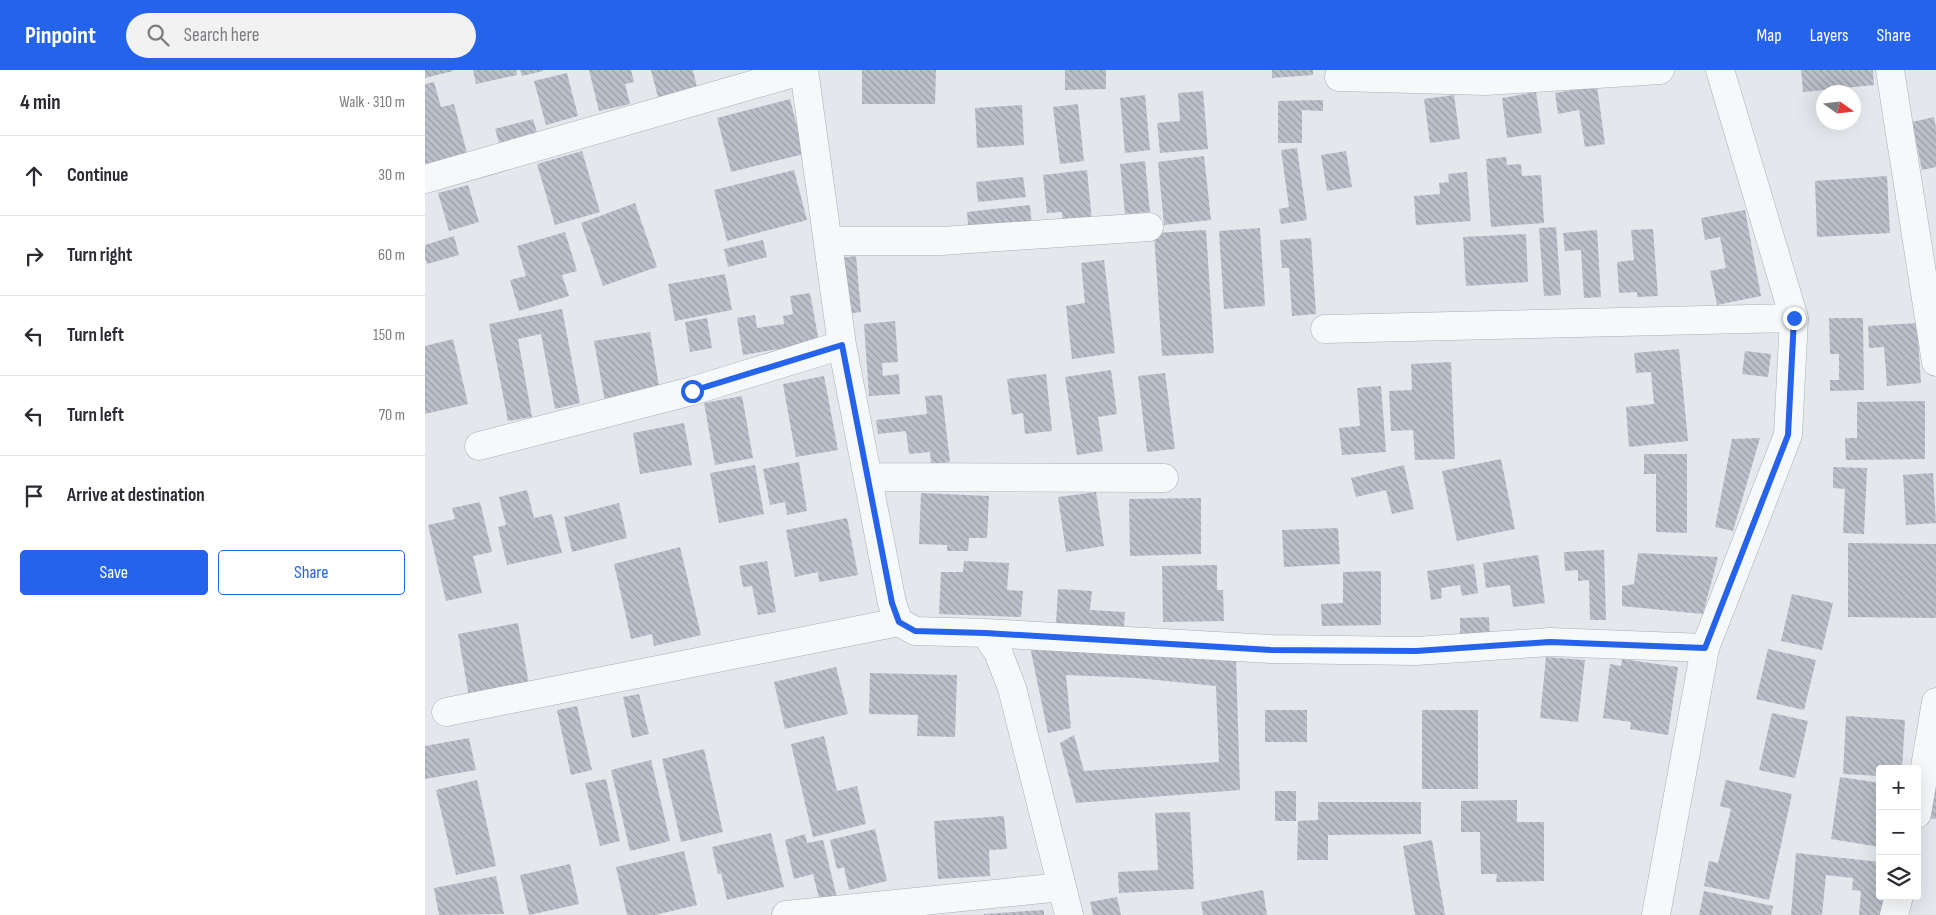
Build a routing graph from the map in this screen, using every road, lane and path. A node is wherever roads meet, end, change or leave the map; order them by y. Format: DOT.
graph roads {
  1 [pos="804,70"];
  2 [pos="1660,70"];
  3 [pos="1720,70"];
  4 [pos="1890,70"];
  5 [pos="1339,77"];
  6 [pos="425,179"];
  7 [pos="1149,227"];
  8 [pos="828,241"];
  9 [pos="1794,318"];
  10 [pos="1325,329"];
  11 [pos="842,345"];
  12 [pos="1936,362"];
  13 [pos="479,446"];
  14 [pos="868,477"];
  15 [pos="1164,478"];
  16 [pos="899,622"];
  17 [pos="985,633"];
  18 [pos="1705,648"];
  19 [pos="1936,702"];
  20 [pos="446,712"];
  21 [pos="1918,810"];
  22 [pos="1062,887"];
  23 [pos="1898,900"];
  24 [pos="786,915"];
  25 [pos="1069,915"];
  26 [pos="1656,915"];
  27 [pos="1894,915"];
  1 -- 6 [label="street"];
  1 -- 8 [label="street"];
  2 -- 5 [label="street"];
  3 -- 9 [label="street"];
  4 -- 12 [label="street"];
  7 -- 8 [label="street"];
  8 -- 11 [label="street"];
  9 -- 10 [label="street"];
  9 -- 18 [label="street"];
  11 -- 13 [label="street"];
  11 -- 14 [label="street"];
  14 -- 15 [label="street"];
  14 -- 16 [label="street"];
  16 -- 17 [label="street"];
  16 -- 20 [label="street"];
  17 -- 18 [label="street"];
  17 -- 22 [label="street"];
  18 -- 26 [label="street"];
  19 -- 21 [label="street"];
  22 -- 24 [label="street"];
  22 -- 25 [label="street"];
  23 -- 27 [label="street"];
}
